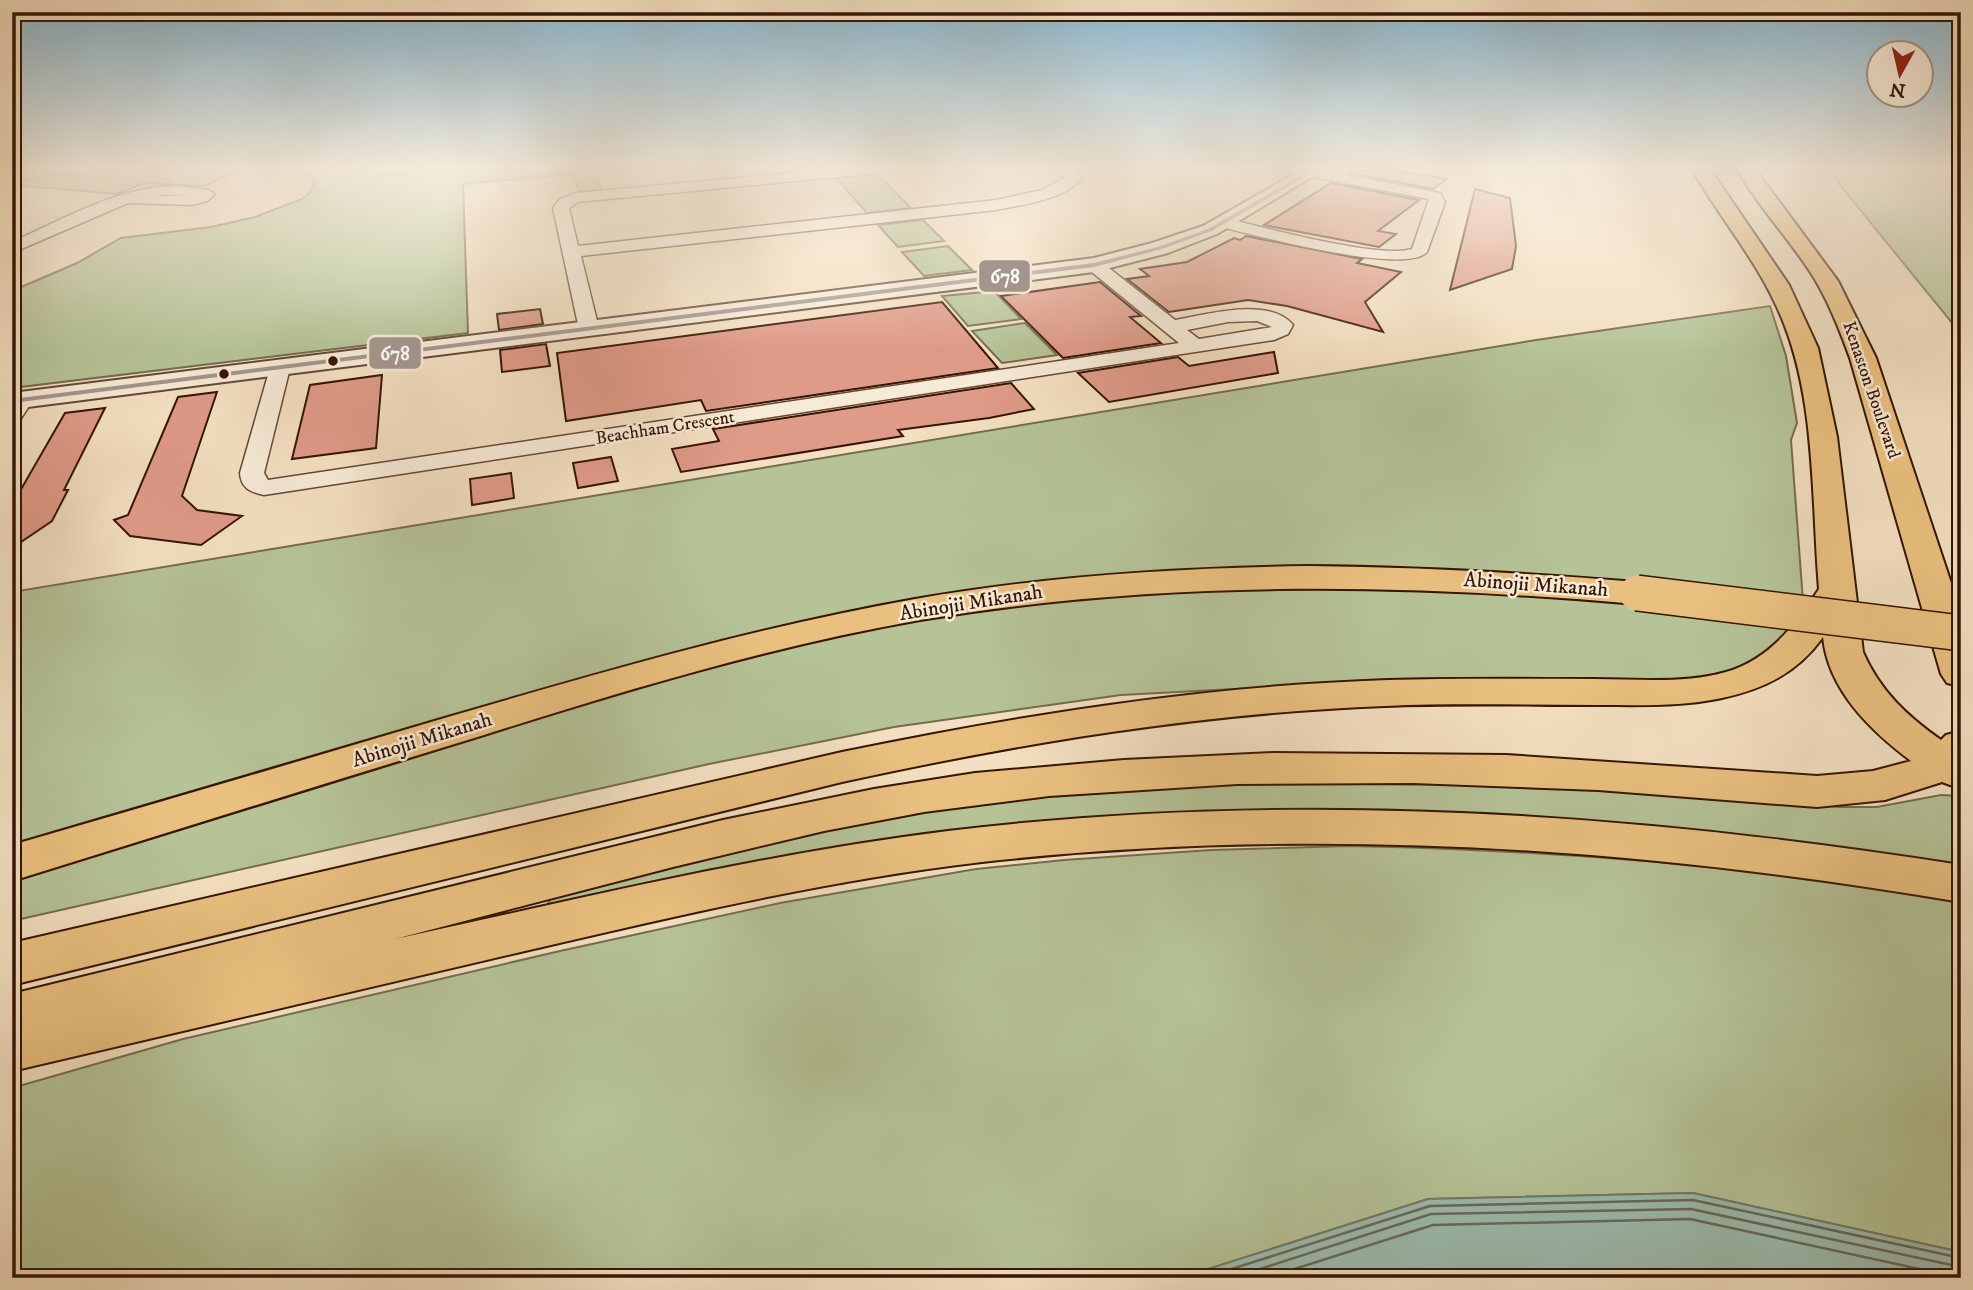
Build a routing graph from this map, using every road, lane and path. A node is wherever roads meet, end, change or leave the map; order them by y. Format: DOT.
graph roads {
  1 [pos="55,229"];
  2 [pos="566,229"];
  3 [pos="777,229"];
  4 [pos="1208,229"];
  5 [pos="1254,229"];
  6 [pos="1427,229"];
  7 [pos="1742,229"];
  8 [pos="1789,229"];
  9 [pos="12,248"];
  10 [pos="571,252"];
  11 [pos="1094,265"];
  12 [pos="1171,327"];
  13 [pos="589,329"];
  14 [pos="1195,346"];
  15 [pos="280,368"];
  16 [pos="16,405"];
  17 [pos="1837,589"];
  18 [pos="1949,608"];
  19 [pos="1961,633"];
  20 [pos="1961,674"];
  21 [pos="1955,760"];
  22 [pos="12,863"];
  23 [pos="1961,884"];
  24 [pos="12,964"];
  25 [pos="12,1017"];
  26 [pos="12,1047"];
  1 -- 9 [label="street"];
  2 -- 10 [label="street"];
  3 -- 10 [label="street"];
  4 -- 11 [label="street"];
  5 -- 6 [label="street"];
  7 -- 17 [label="main road"];
  8 -- 18 [label="main road, Kenaston Boulevard"];
  10 -- 13 [label="street"];
  11 -- 12 [label="street"];
  11 -- 13 [label="street"];
  12 -- 14 [label="street"];
  12 -- 14 [label="street, Beachham Crescent"];
  13 -- 15 [label="street"];
  14 -- 15 [label="street, Beachham Crescent"];
  15 -- 16 [label="street"];
  17 -- 21 [label="main road"];
  17 -- 24 [label="main road"];
  18 -- 20 [label="main road, Kenaston Boulevard"];
  19 -- 22 [label="main road, Abinojii Mikanah, bridge"];
  21 -- 25 [label="main road"];
  23 -- 26 [label="main road"];
}
